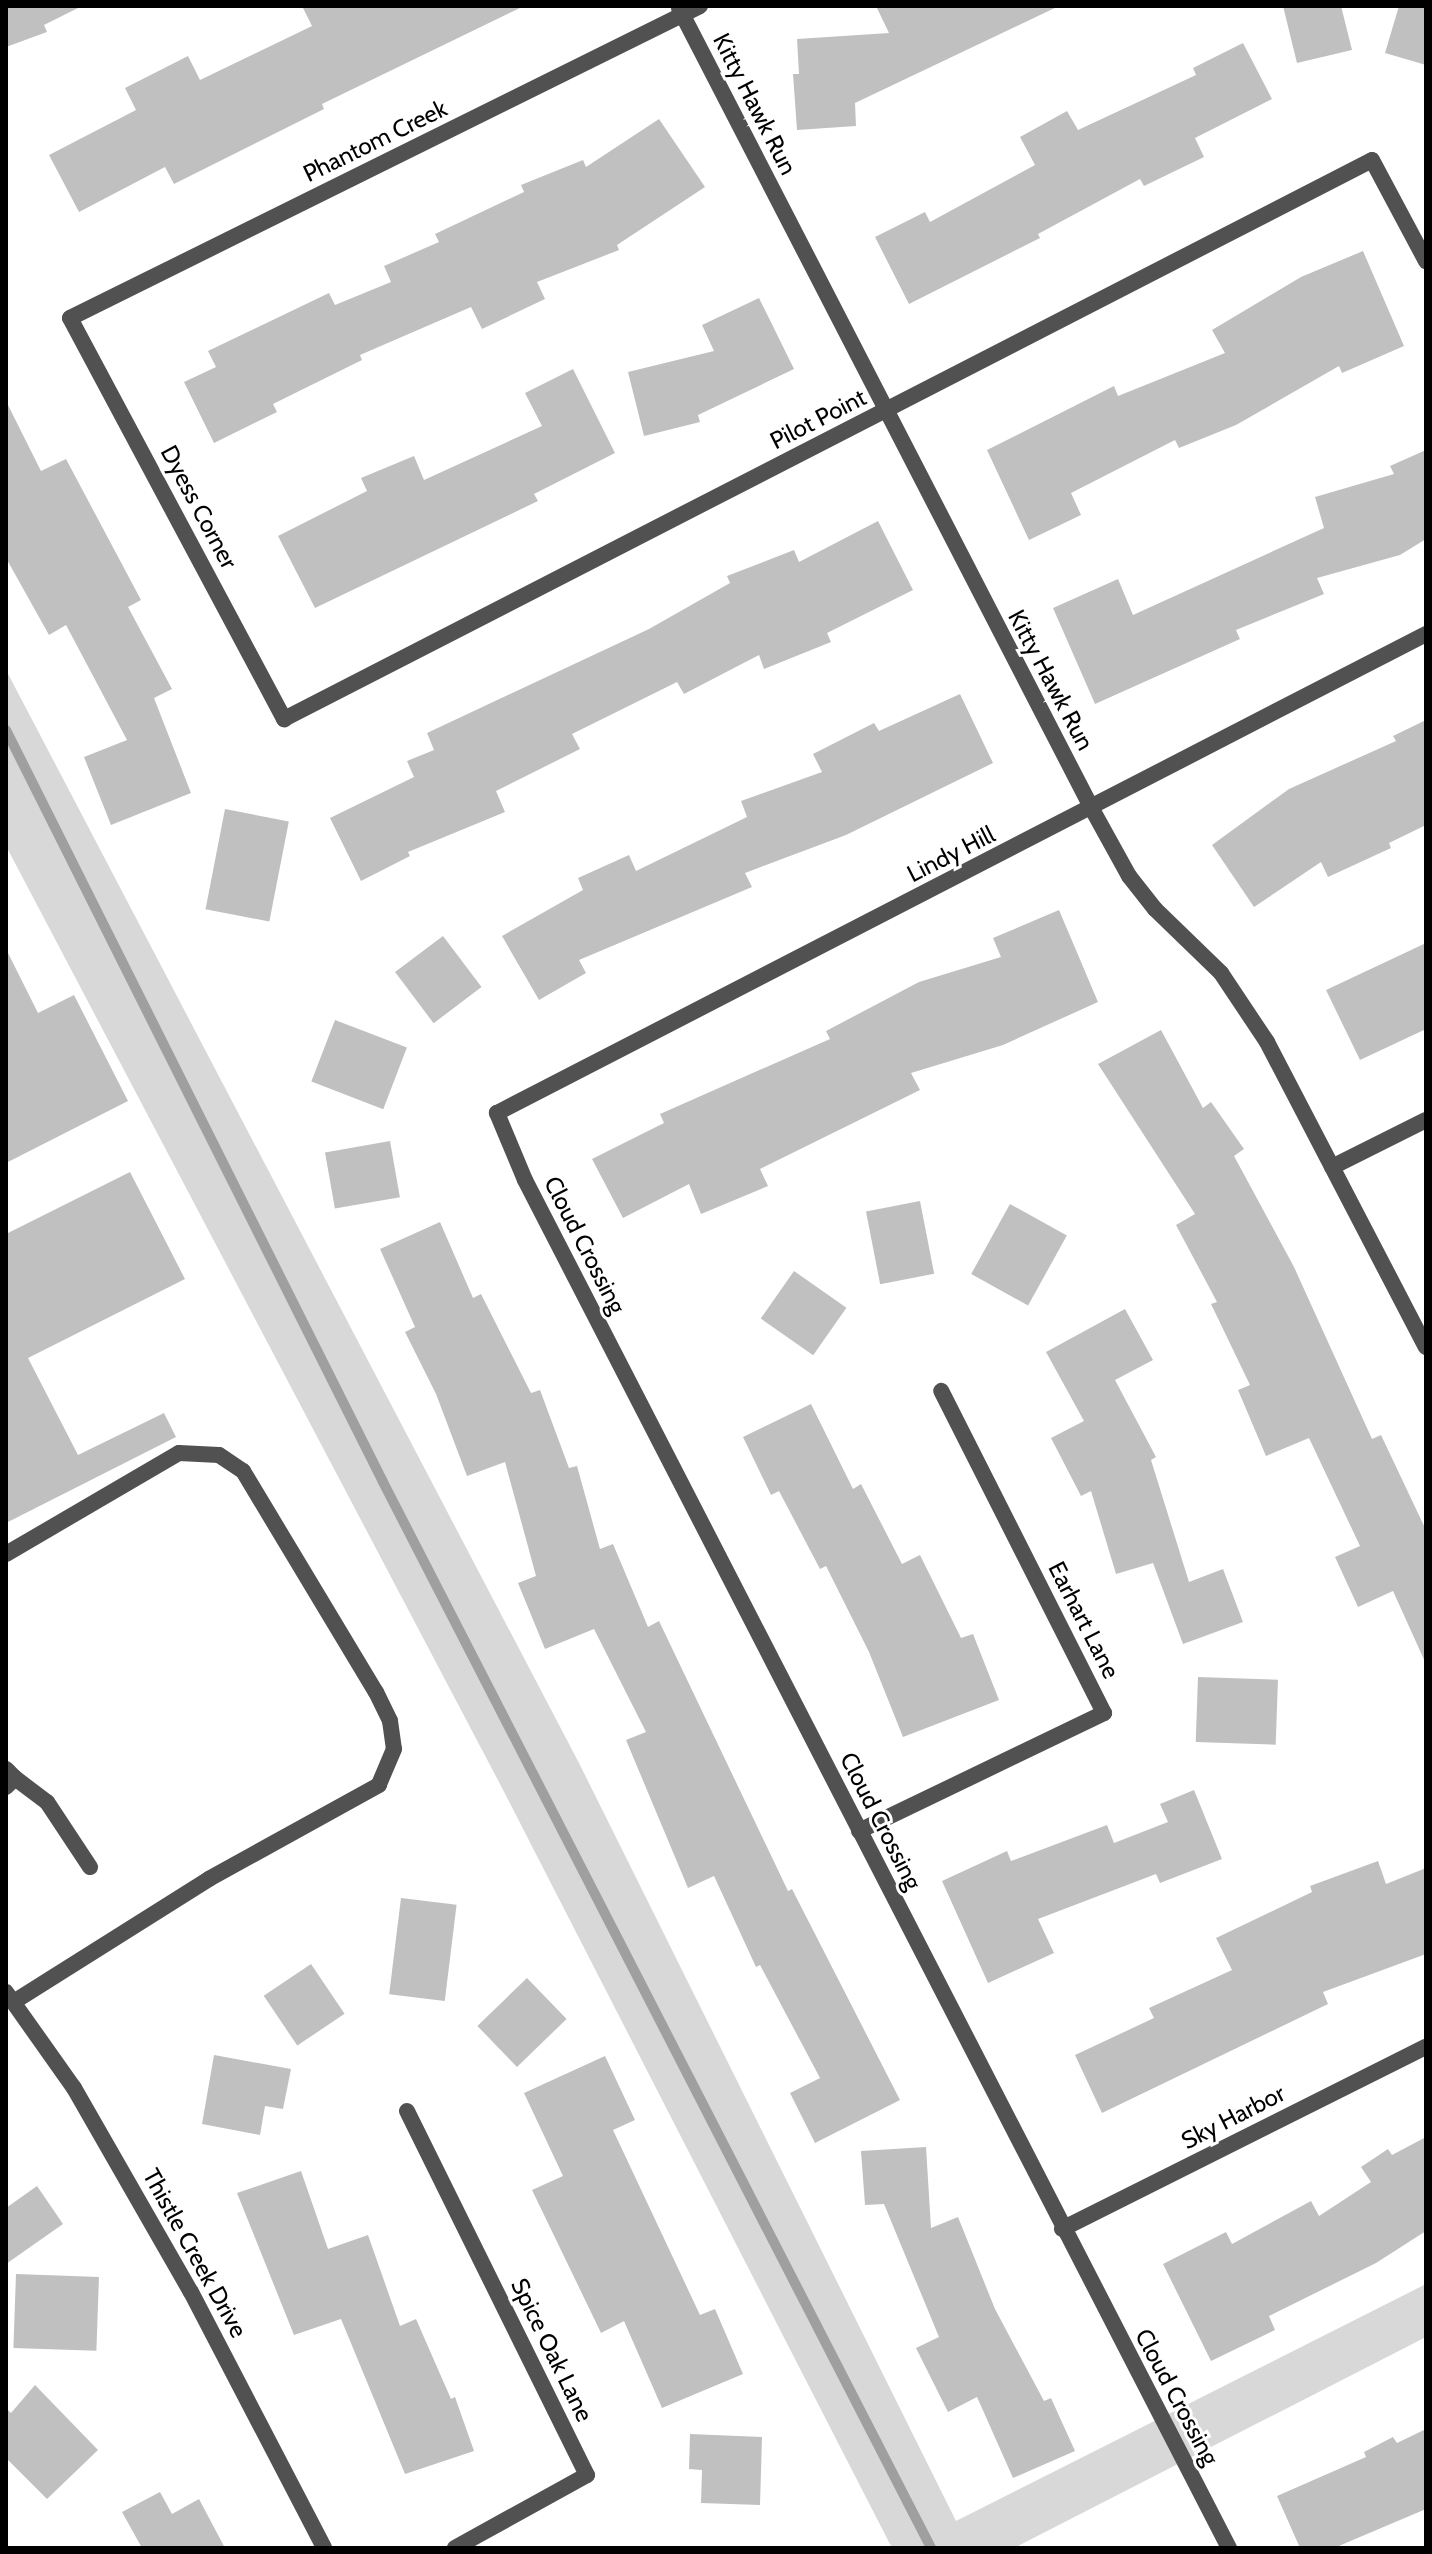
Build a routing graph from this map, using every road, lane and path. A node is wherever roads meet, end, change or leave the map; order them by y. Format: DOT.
graph roads {
  1 [pos="700,6"];
  2 [pos="680,10"];
  3 [pos="1426,261"];
  4 [pos="70,318"];
  5 [pos="883,412"];
  6 [pos="1426,634"];
  7 [pos="284,719"];
  8 [pos="1092,809"];
  9 [pos="497,1113"];
  10 [pos="1426,1120"];
  11 [pos="1332,1167"];
  12 [pos="1426,1347"];
  13 [pos="941,1391"];
  14 [pos="6,1554"];
  15 [pos="9,1778"];
  16 [pos="859,1831"];
  17 [pos="90,1867"];
  18 [pos="10,1997"];
  19 [pos="1426,2047"];
  20 [pos="407,2111"];
  21 [pos="1062,2229"];
  22 [pos="324,2548"];
  23 [pos="455,2548"];
  24 [pos="1229,2548"];
  1 -- 2 [label="street, Phantom Creek"];
  2 -- 4 [label="street, Phantom Creek"];
  2 -- 5 [label="street, Kitty Hawk Run"];
  3 -- 5 [label="street, Pilot Point"];
  4 -- 7 [label="street, Dyess Corner"];
  5 -- 7 [label="street, Pilot Point"];
  5 -- 8 [label="street, Kitty Hawk Run"];
  6 -- 8 [label="street, Lindy Hill"];
  8 -- 9 [label="street, Lindy Hill"];
  8 -- 11 [label="street, Kitty Hawk Run"];
  9 -- 16 [label="street, Cloud Crossing"];
  10 -- 11 [label="street"];
  11 -- 12 [label="street, Kitty Hawk Run"];
  13 -- 16 [label="street, Earhart Lane"];
  14 -- 18 [label="street"];
  15 -- 17 [label="street"];
  16 -- 21 [label="street, Cloud Crossing"];
  18 -- 22 [label="street, Thistle Creek Drive"];
  19 -- 21 [label="street, Sky Harbor"];
  20 -- 23 [label="street, Spice Oak Lane"];
  21 -- 24 [label="street, Cloud Crossing"];
}
